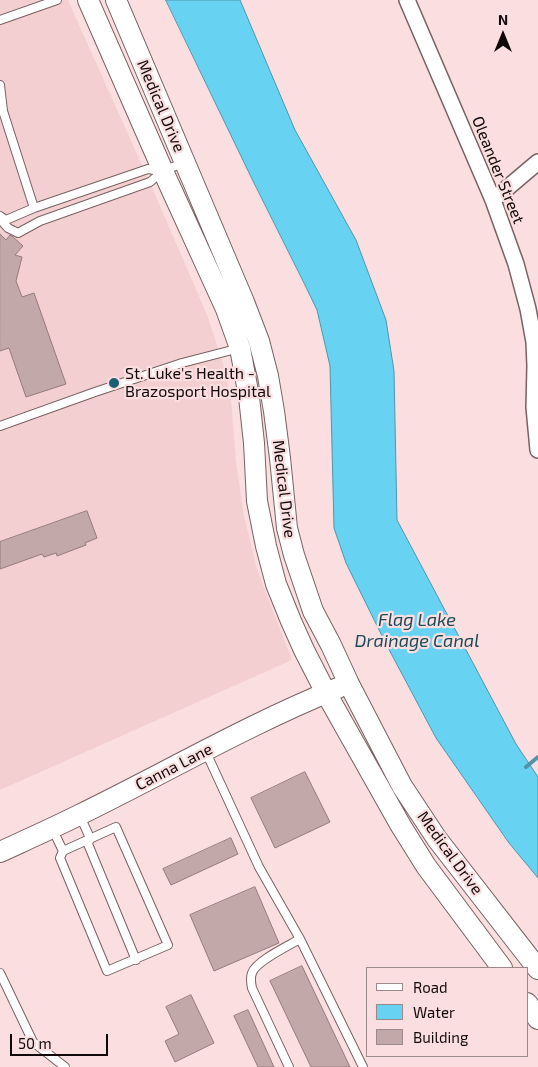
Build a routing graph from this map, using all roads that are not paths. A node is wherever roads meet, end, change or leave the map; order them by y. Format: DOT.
graph roads {
  1 [pos="57,0"];
  2 [pos="88,0"];
  3 [pos="116,0"];
  4 [pos="407,0"];
  5 [pos="0,20"];
  6 [pos="0,85"];
  7 [pos="2,108"];
  8 [pos="0,120"];
  9 [pos="185,162"];
  10 [pos="538,162"];
  11 [pos="163,171"];
  12 [pos="493,200"];
  13 [pos="34,208"];
  14 [pos="0,217"];
  15 [pos="249,344"];
  16 [pos="0,426"];
  17 [pos="538,450"];
  18 [pos="349,684"];
  19 [pos="326,693"];
  20 [pos="205,750"];
  21 [pos="79,815"];
  22 [pos="52,828"];
  23 [pos="90,838"];
  24 [pos="63,851"];
  25 [pos="0,852"];
  26 [pos="300,939"];
  27 [pos="136,960"];
  28 [pos="501,967"];
  29 [pos="538,969"];
  30 [pos="0,973"];
  31 [pos="528,1004"];
  32 [pos="538,1019"];
  33 [pos="65,1067"];
  34 [pos="289,1067"];
  35 [pos="363,1067"];
  1 -- 5 [label="lane"];
  2 -- 11 [label="street, Medical Drive"];
  3 -- 9 [label="street, Medical Drive"];
  4 -- 12 [label="street, Oleander Street"];
  6 -- 7 [label="lane"];
  7 -- 8 [label="lane"];
  7 -- 13 [label="lane"];
  9 -- 11 [label="lane"];
  9 -- 15 [label="street, Medical Drive"];
  10 -- 12 [label="street"];
  11 -- 13 [label="lane"];
  11 -- 14 [label="lane"];
  11 -- 15 [label="street, Medical Drive"];
  12 -- 17 [label="street, Oleander Street"];
  13 -- 14 [label="lane"];
  15 -- 16 [label="lane"];
  15 -- 18 [label="street, Medical Drive"];
  15 -- 19 [label="street, Medical Drive"];
  18 -- 19 [label="street, Canna Lane"];
  18 -- 29 [label="street, Medical Drive"];
  19 -- 20 [label="street, Canna Lane"];
  19 -- 28 [label="street, Medical Drive"];
  20 -- 21 [label="street, Canna Lane"];
  20 -- 26 [label="lane"];
  21 -- 22 [label="street, Canna Lane"];
  21 -- 23 [label="lane"];
  22 -- 24 [label="lane"];
  22 -- 25 [label="street, Canna Lane"];
  23 -- 24 [label="lane"];
  23 -- 27 [label="lane"];
  23 -- 27 [label="lane"];
  24 -- 27 [label="lane"];
  26 -- 34 [label="lane"];
  26 -- 35 [label="lane"];
  30 -- 33 [label="lane"];
  31 -- 32 [label="street"];
}
